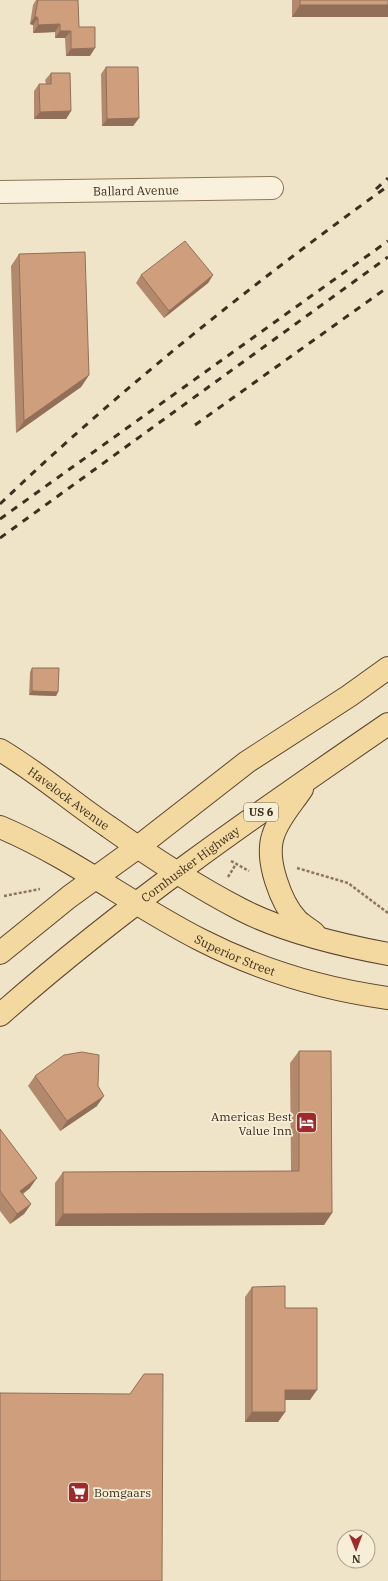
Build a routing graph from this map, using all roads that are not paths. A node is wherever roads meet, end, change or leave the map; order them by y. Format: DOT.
graph roads {
  1 [pos="272,188"];
  2 [pos="0,192"];
  3 [pos="388,668"];
  4 [pos="388,724"];
  5 [pos="0,750"];
  6 [pos="311,776"];
  7 [pos="0,827"];
  8 [pos="138,847"];
  9 [pos="176,873"];
  10 [pos="95,878"];
  11 [pos="137,903"];
  12 [pos="323,940"];
  13 [pos="0,952"];
  14 [pos="388,954"];
  15 [pos="388,998"];
  16 [pos="0,1015"];
  1 -- 2 [label="street, Ballard Avenue"];
  3 -- 8 [label="main road"];
  4 -- 6 [label="main road, Cornhusker Highway / US 6"];
  5 -- 8 [label="main road, Havelock Avenue"];
  6 -- 9 [label="main road, Cornhusker Highway / US 6"];
  6 -- 12 [label="main road"];
  7 -- 10 [label="main road"];
  8 -- 9 [label="main road"];
  8 -- 10 [label="main road"];
  9 -- 11 [label="main road, Cornhusker Highway / US 6"];
  9 -- 12 [label="main road"];
  10 -- 11 [label="main road, Superior Street"];
  10 -- 13 [label="main road"];
  11 -- 15 [label="main road, Superior Street"];
  11 -- 16 [label="main road, Cornhusker Highway / US 6"];
  12 -- 14 [label="main road"];
}
